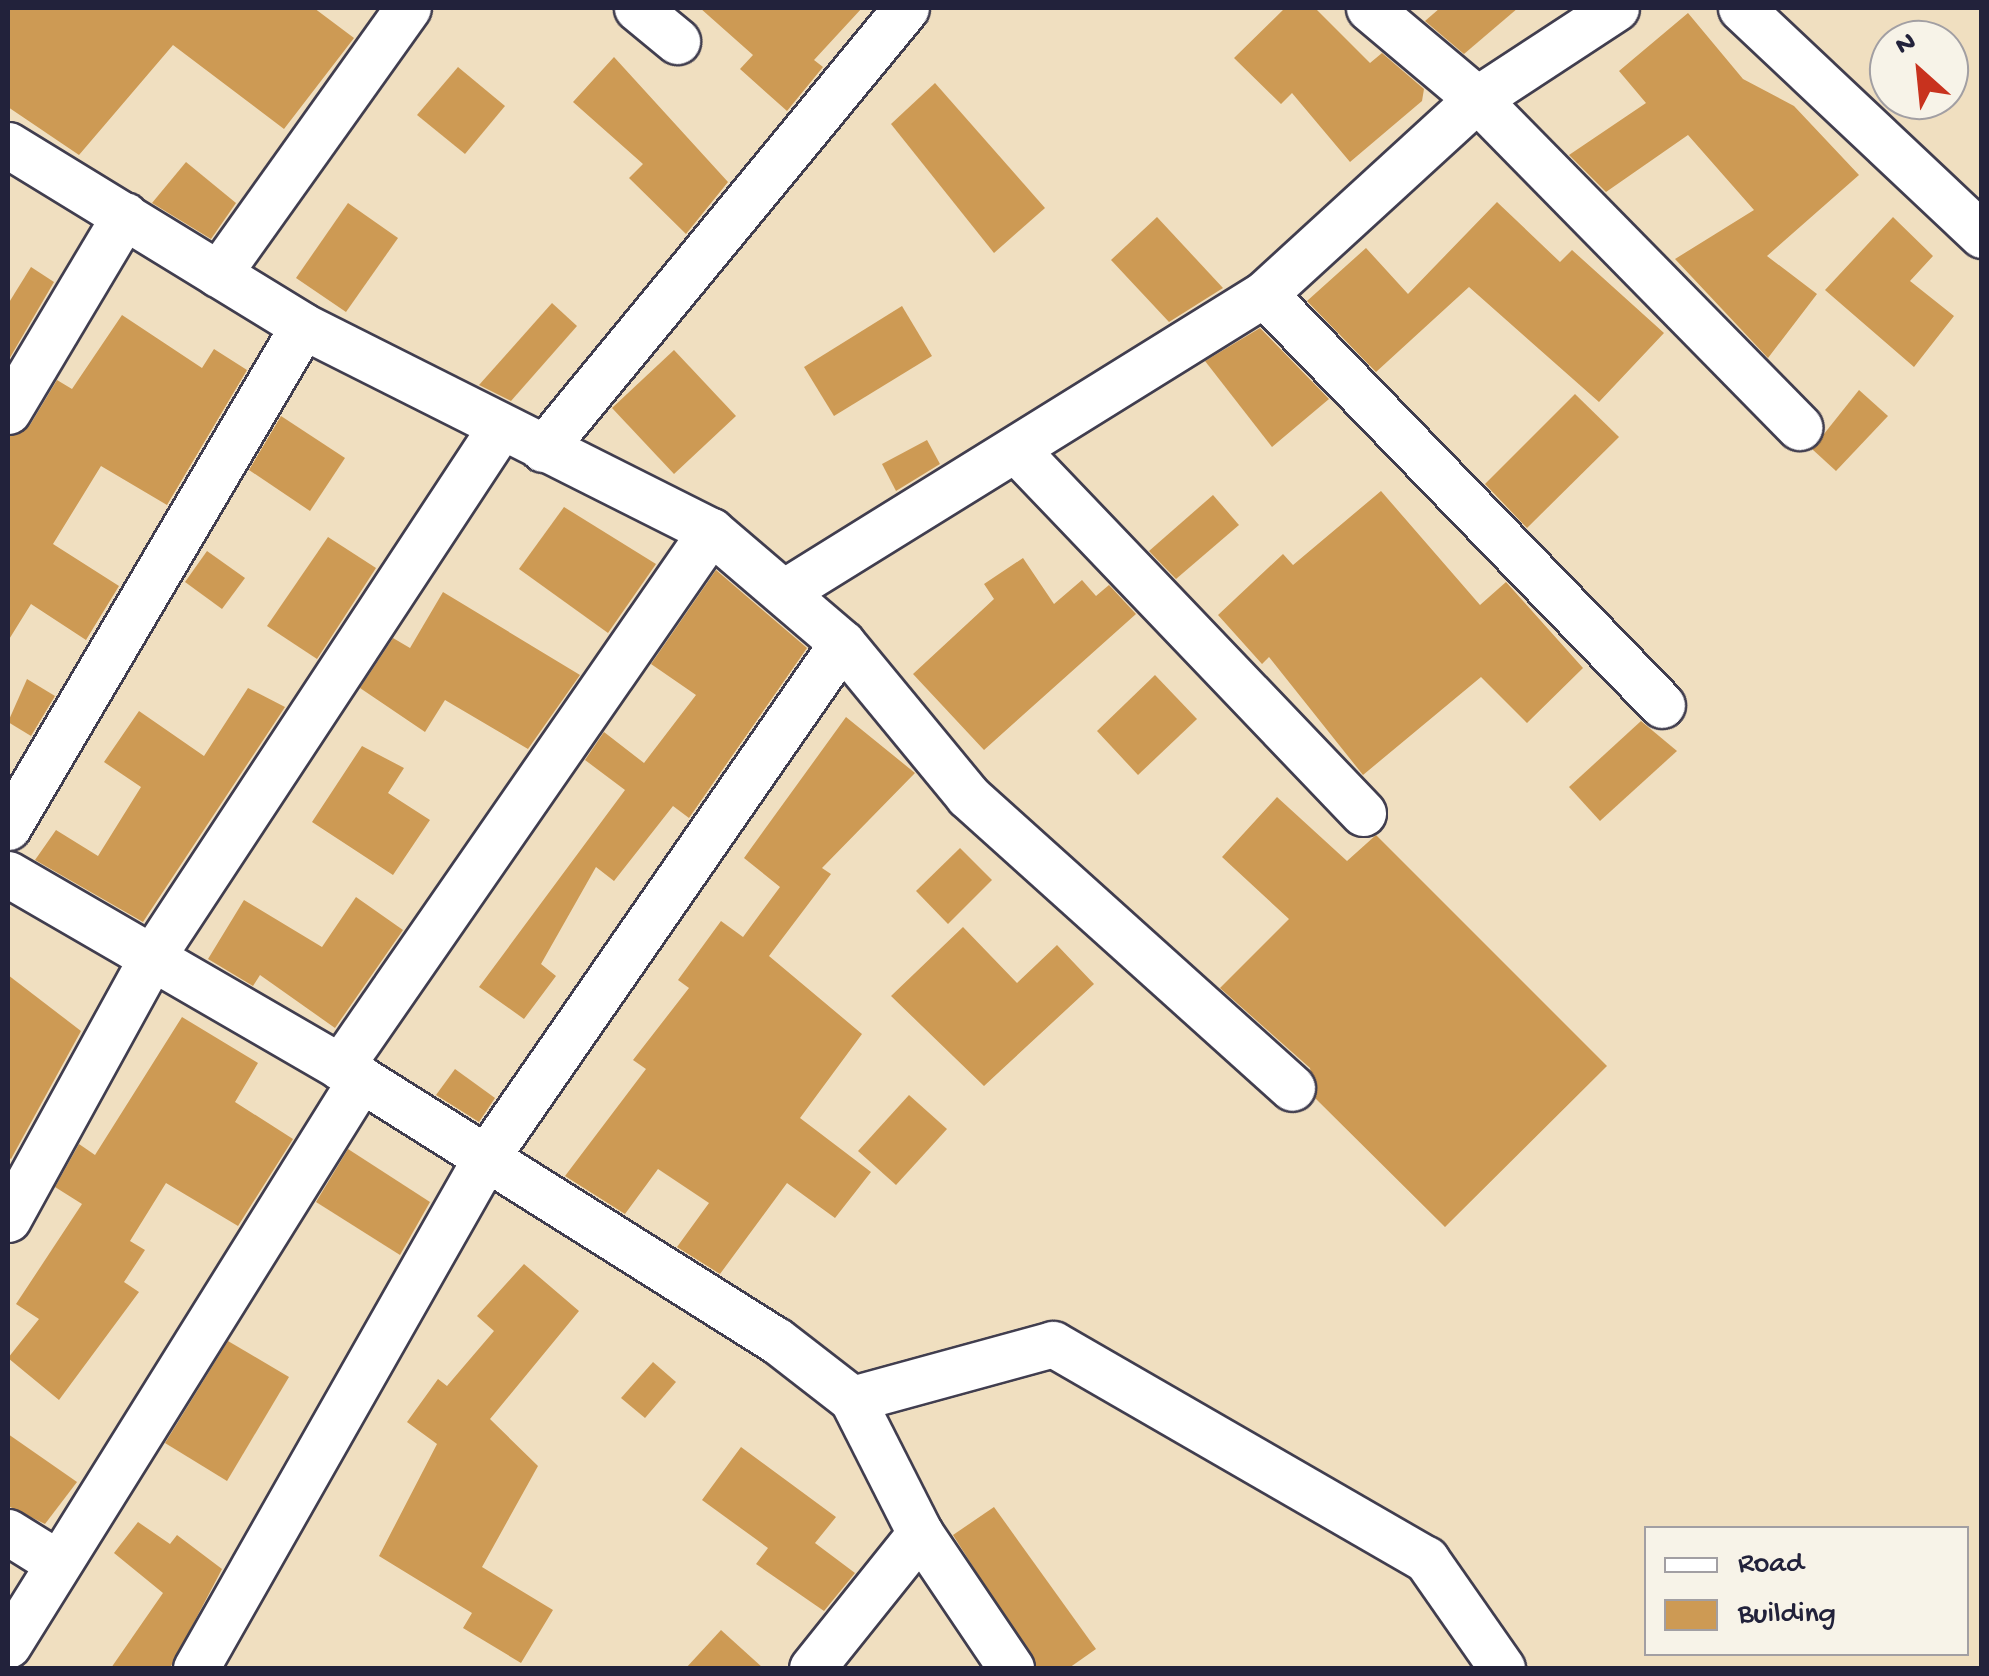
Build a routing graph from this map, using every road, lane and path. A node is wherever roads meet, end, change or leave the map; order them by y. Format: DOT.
graph roads {
  1 [pos="408,8"];
  2 [pos="637,8"];
  3 [pos="906,8"];
  4 [pos="1369,8"];
  5 [pos="1616,8"];
  6 [pos="1741,8"];
  7 [pos="678,40"];
  8 [pos="1477,99"];
  9 [pos="8,145"];
  10 [pos="126,215"];
  11 [pos="1982,236"];
  12 [pos="218,274"];
  13 [pos="1264,294"];
  14 [pos="303,326"];
  15 [pos="8,411"];
  16 [pos="1799,427"];
  17 [pos="498,431"];
  18 [pos="543,450"];
  19 [pos="1018,453"];
  20 [pos="712,531"];
  21 [pos="787,590"];
  22 [pos="842,643"];
  23 [pos="1662,705"];
  24 [pos="1362,813"];
  25 [pos="8,827"];
  26 [pos="8,874"];
  27 [pos="152,958"];
  28 [pos="351,1073"];
  29 [pos="1292,1088"];
  30 [pos="485,1159"];
  31 [pos="8,1219"];
  32 [pos="852,1399"];
  33 [pos="8,1532"];
  34 [pos="920,1533"];
  35 [pos="56,1562"];
  36 [pos="8,1645"];
  37 [pos="196,1668"];
  38 [pos="812,1668"];
  39 [pos="1011,1668"];
  40 [pos="1502,1668"];
  1 -- 12 [label="street"];
  2 -- 7 [label="street"];
  3 -- 18 [label="street"];
  4 -- 8 [label="street"];
  5 -- 8 [label="street"];
  6 -- 11 [label="street"];
  8 -- 13 [label="street"];
  8 -- 16 [label="street"];
  9 -- 10 [label="street"];
  10 -- 12 [label="street"];
  10 -- 15 [label="street"];
  12 -- 14 [label="street"];
  13 -- 19 [label="street"];
  13 -- 23 [label="street"];
  14 -- 17 [label="street"];
  14 -- 25 [label="street"];
  17 -- 18 [label="street"];
  17 -- 27 [label="street"];
  18 -- 20 [label="street"];
  19 -- 21 [label="street"];
  19 -- 24 [label="street"];
  20 -- 21 [label="street"];
  20 -- 28 [label="street"];
  21 -- 22 [label="street"];
  22 -- 29 [label="street"];
  22 -- 30 [label="street"];
  26 -- 27 [label="street"];
  27 -- 28 [label="street"];
  27 -- 31 [label="street"];
  28 -- 30 [label="street"];
  28 -- 35 [label="street"];
  30 -- 32 [label="street"];
  30 -- 37 [label="street"];
  32 -- 34 [label="street"];
  32 -- 40 [label="street"];
  33 -- 35 [label="street"];
  34 -- 38 [label="street"];
  34 -- 39 [label="street"];
  35 -- 36 [label="street"];
}
